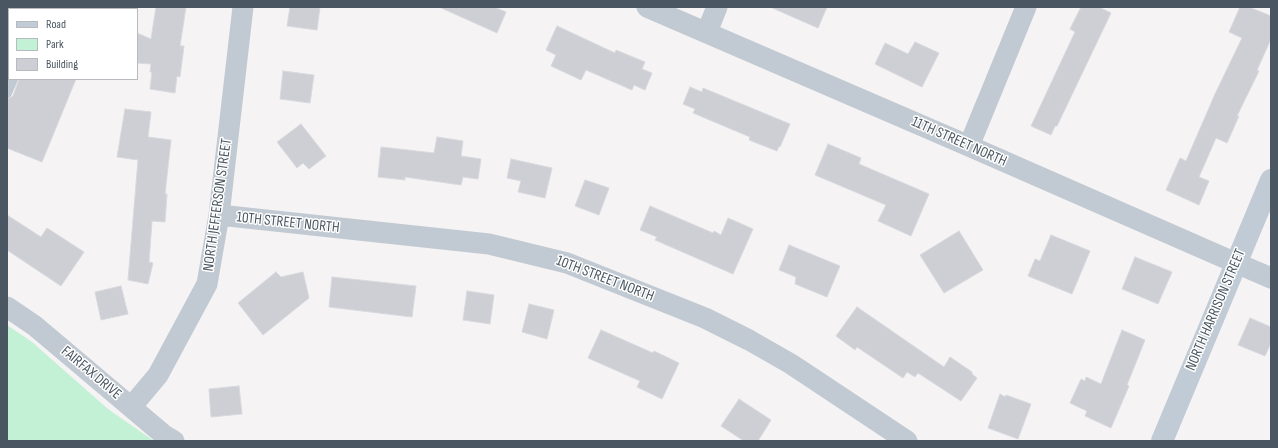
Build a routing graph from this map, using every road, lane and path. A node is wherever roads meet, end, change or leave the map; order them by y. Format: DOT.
graph roads {
  1 [pos="243,7"];
  2 [pos="647,7"];
  3 [pos="717,7"];
  4 [pos="1026,7"];
  5 [pos="706,32"];
  6 [pos="13,80"];
  7 [pos="7,93"];
  8 [pos="969,146"];
  9 [pos="1271,180"];
  10 [pos="219,215"];
  11 [pos="1236,264"];
  12 [pos="1271,278"];
  13 [pos="7,307"];
  14 [pos="132,406"];
  15 [pos="174,441"];
  16 [pos="908,441"];
  17 [pos="1162,441"];
  1 -- 10 [label="street, NORTH JEFFERSON STREET"];
  2 -- 5 [label="street, 11TH STREET NORTH"];
  3 -- 5 [label="street"];
  4 -- 8 [label="street"];
  5 -- 8 [label="street, 11TH STREET NORTH"];
  6 -- 7 [label="lane"];
  8 -- 11 [label="street, 11TH STREET NORTH"];
  9 -- 11 [label="street, NORTH HARRISON STREET"];
  10 -- 14 [label="street, NORTH JEFFERSON STREET"];
  10 -- 16 [label="street, 10TH STREET NORTH"];
  11 -- 12 [label="street, 11TH STREET NORTH"];
  11 -- 17 [label="street, NORTH HARRISON STREET"];
  13 -- 14 [label="street, FAIRFAX DRIVE"];
  14 -- 15 [label="street, FAIRFAX DRIVE"];
}
